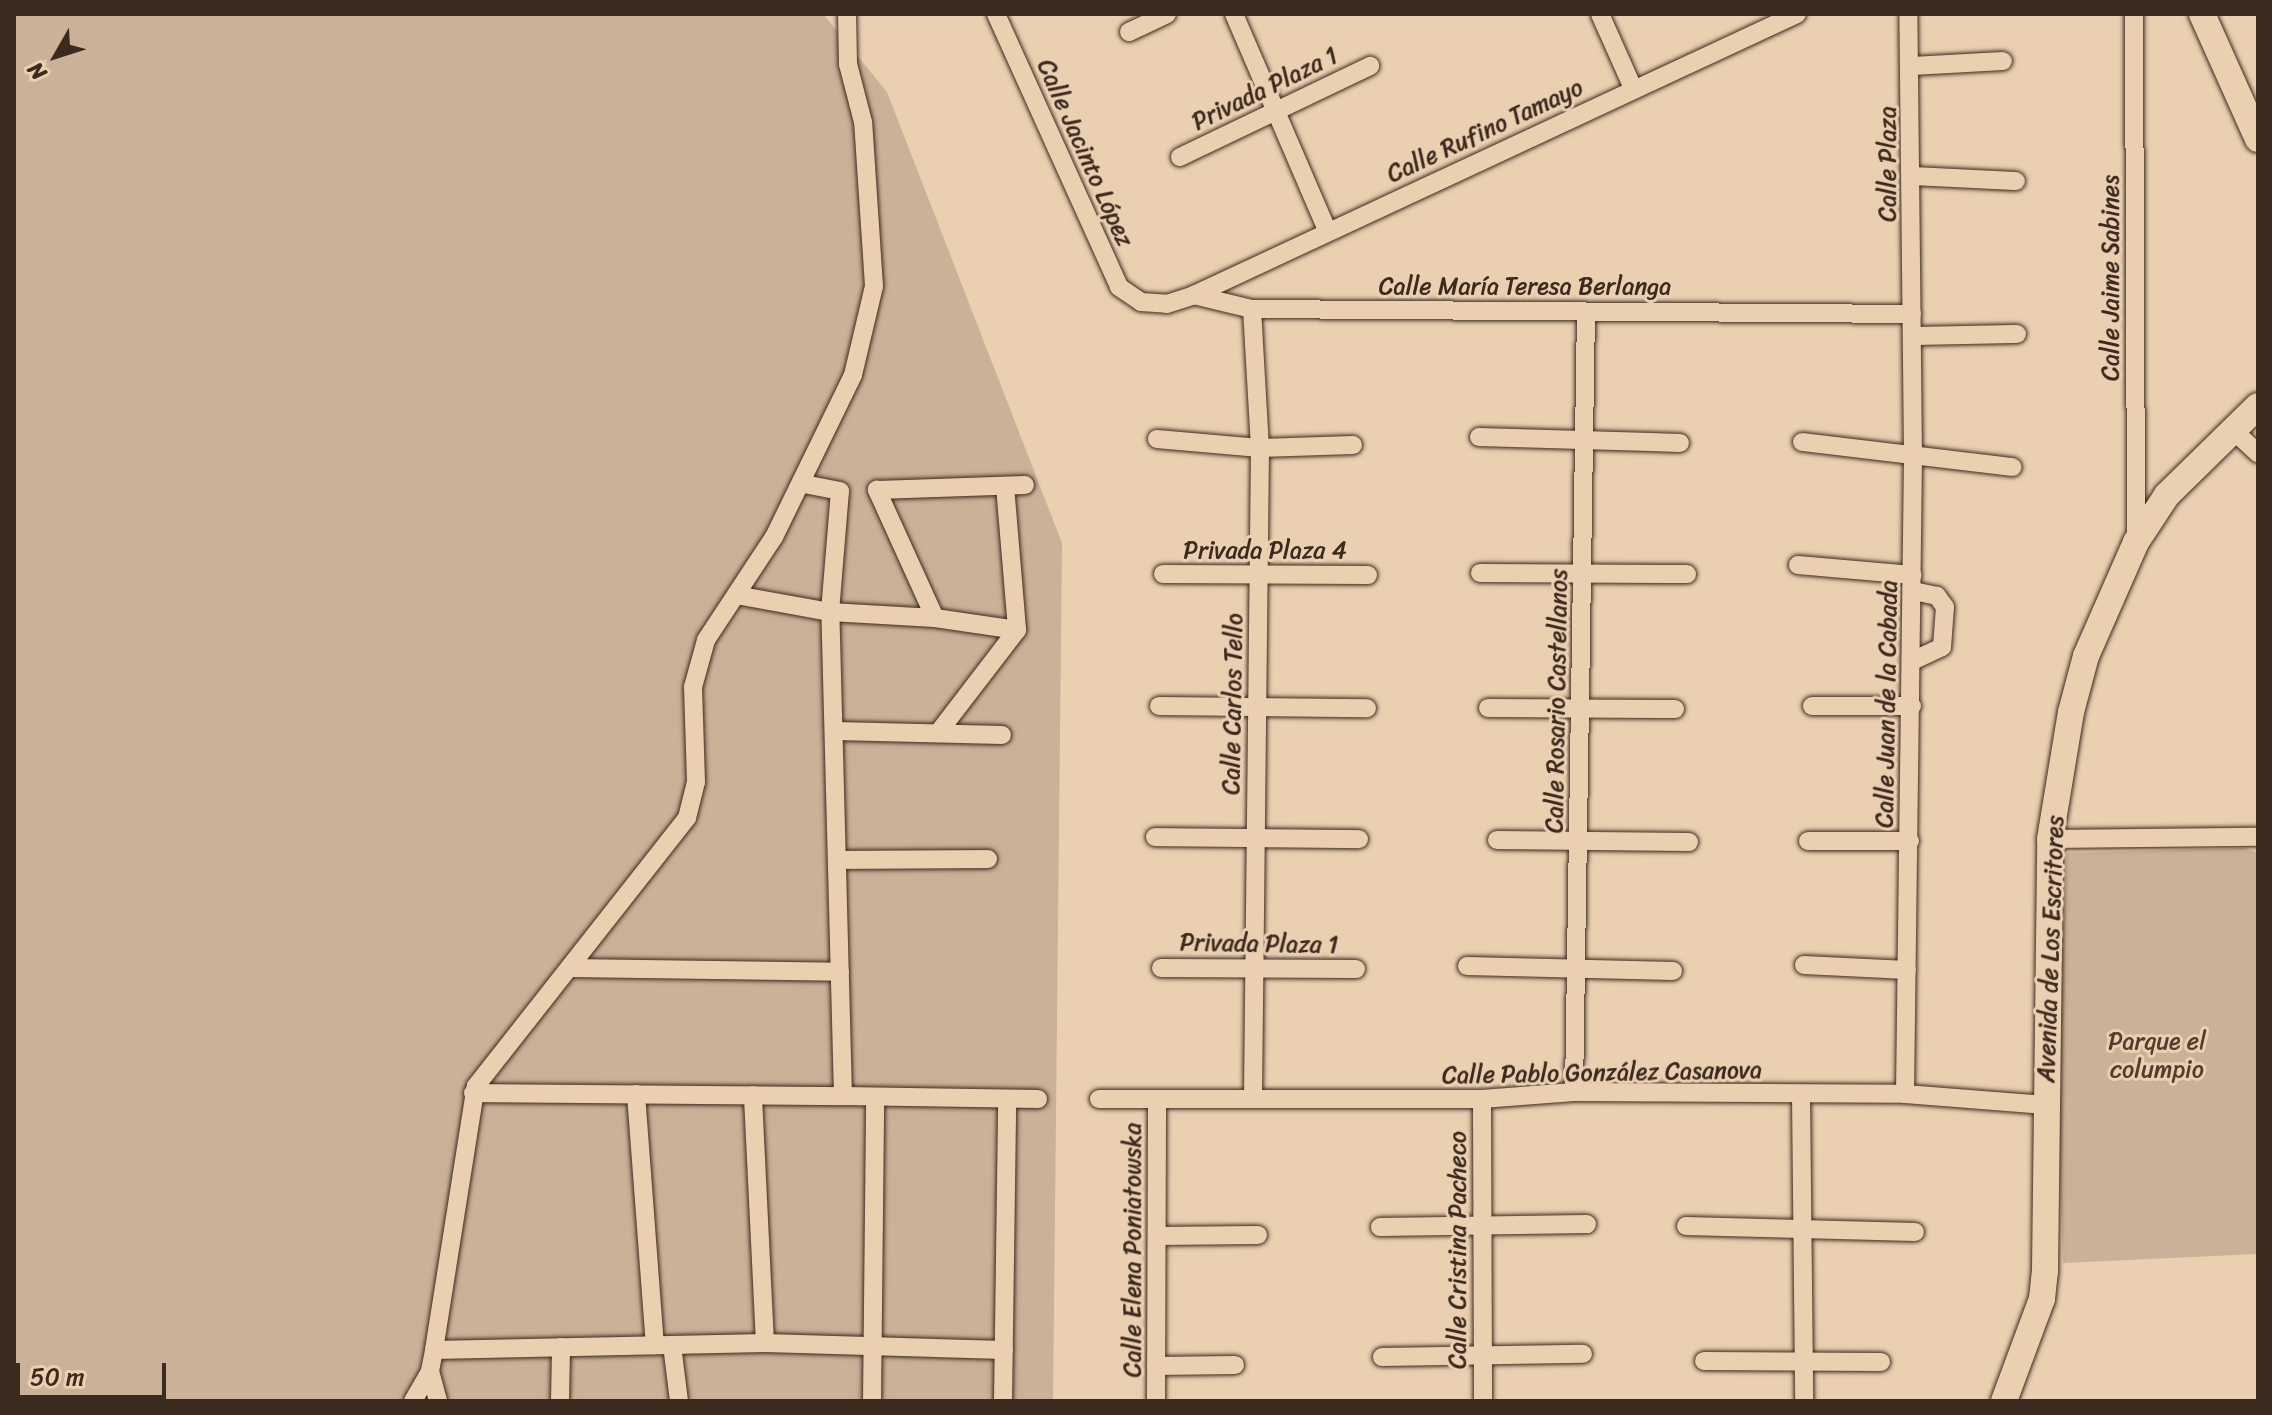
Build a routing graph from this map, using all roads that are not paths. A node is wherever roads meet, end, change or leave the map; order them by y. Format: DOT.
graph roads {
  1 [pos="847,14"];
  2 [pos="996,14"];
  3 [pos="1167,14"];
  4 [pos="1234,14"];
  5 [pos="1600,14"];
  6 [pos="1797,14"];
  7 [pos="1908,14"];
  8 [pos="2134,14"];
  9 [pos="2202,14"];
  10 [pos="1129,32"];
  11 [pos="2003,61"];
  12 [pos="1370,66"];
  13 [pos="1912,66"];
  14 [pos="1633,88"];
  15 [pos="1276,110"];
  16 [pos="2258,139"];
  17 [pos="1180,157"];
  18 [pos="1912,176"];
  19 [pos="2016,181"];
  20 [pos="1328,232"];
  21 [pos="1194,295"];
  22 [pos="1141,302"];
  23 [pos="1252,309"];
  24 [pos="1586,312"];
  25 [pos="1912,314"];
  26 [pos="2017,334"];
  27 [pos="1912,336"];
  28 [pos="2258,406"];
  29 [pos="2234,431"];
  30 [pos="1479,437"];
  31 [pos="1157,439"];
  32 [pos="1587,440"];
  33 [pos="1802,442"];
  34 [pos="1680,443"];
  35 [pos="1353,445"];
  36 [pos="1260,448"];
  37 [pos="2258,453"];
  38 [pos="1913,456"];
  39 [pos="2013,467"];
  40 [pos="803,484"];
  41 [pos="1025,485"];
  42 [pos="1005,486"];
  43 [pos="877,490"];
  44 [pos="840,491"];
  45 [pos="2136,542"];
  46 [pos="1798,565"];
  47 [pos="1480,573"];
  48 [pos="1163,574"];
  49 [pos="1687,574"];
  50 [pos="1368,575"];
  51 [pos="1259,576"];
  52 [pos="1582,577"];
  53 [pos="1913,583"];
  54 [pos="736,595"];
  55 [pos="830,612"];
  56 [pos="935,618"];
  57 [pos="1017,630"];
  58 [pos="1912,661"];
  59 [pos="1257,705"];
  60 [pos="1159,706"];
  61 [pos="1812,706"];
  62 [pos="1912,706"];
  63 [pos="1367,708"];
  64 [pos="1488,708"];
  65 [pos="1675,709"];
  66 [pos="1581,712"];
  67 [pos="836,731"];
  68 [pos="938,733"];
  69 [pos="1002,735"];
  70 [pos="1155,837"];
  71 [pos="2258,837"];
  72 [pos="1256,838"];
  73 [pos="1359,839"];
  74 [pos="2050,839"];
  75 [pos="1497,840"];
  76 [pos="1808,841"];
  77 [pos="1910,841"];
  78 [pos="1579,842"];
  79 [pos="1689,842"];
  80 [pos="988,859"];
  81 [pos="838,860"];
  82 [pos="1804,965"];
  83 [pos="1467,966"];
  84 [pos="1253,967"];
  85 [pos="570,968"];
  86 [pos="1161,968"];
  87 [pos="1577,968"];
  88 [pos="1356,969"];
  89 [pos="1907,970"];
  90 [pos="1673,971"];
  91 [pos="840,972"];
  92 [pos="1574,1092"];
  93 [pos="473,1093"];
  94 [pos="636,1094"];
  95 [pos="1905,1094"];
  96 [pos="753,1095"];
  97 [pos="1801,1095"];
  98 [pos="843,1096"];
  99 [pos="875,1097"];
  100 [pos="1007,1099"];
  101 [pos="1038,1099"];
  102 [pos="1099,1099"];
  103 [pos="1253,1099"];
  104 [pos="1482,1099"];
  105 [pos="1157,1100"];
  106 [pos="2046,1105"];
  107 [pos="1482,1223"];
  108 [pos="1587,1224"];
  109 [pos="1686,1226"];
  110 [pos="1380,1227"];
  111 [pos="1802,1230"];
  112 [pos="1915,1232"];
  113 [pos="1258,1235"];
  114 [pos="1157,1236"];
  115 [pos="876,1342"];
  116 [pos="765,1343"];
  117 [pos="663,1345"];
  118 [pos="561,1347"];
  119 [pos="434,1350"];
  120 [pos="1004,1350"];
  121 [pos="1583,1354"];
  122 [pos="1382,1357"];
  123 [pos="1483,1357"];
  124 [pos="1704,1361"];
  125 [pos="1881,1362"];
  126 [pos="1235,1365"];
  127 [pos="1804,1365"];
  128 [pos="1156,1366"];
  129 [pos="430,1371"];
  130 [pos="413,1401"];
  131 [pos="438,1401"];
  132 [pos="560,1401"];
  133 [pos="679,1401"];
  134 [pos="872,1401"];
  135 [pos="1003,1401"];
  136 [pos="1156,1401"];
  137 [pos="1483,1401"];
  138 [pos="1804,1401"];
  139 [pos="2004,1401"];
  1 -- 40 [label="street"];
  2 -- 22 [label="street, Calle Jacinto López"];
  3 -- 10 [label="street"];
  4 -- 15 [label="street"];
  5 -- 14 [label="street"];
  6 -- 14 [label="street, Calle Rufino Tamayo"];
  7 -- 13 [label="street, Calle Plaza"];
  8 -- 45 [label="street, Calle Jaime Sabines"];
  9 -- 16 [label="main road"];
  11 -- 13 [label="street"];
  12 -- 15 [label="street, Privada Plaza 1"];
  13 -- 18 [label="street, Calle Plaza"];
  14 -- 20 [label="street, Calle Rufino Tamayo"];
  15 -- 17 [label="street, Privada Plaza 1"];
  15 -- 20 [label="street"];
  18 -- 19 [label="street"];
  18 -- 25 [label="street, Calle Plaza"];
  20 -- 21 [label="street, Calle Rufino Tamayo"];
  21 -- 22 [label="street, Calle María Teresa Berlanga"];
  21 -- 23 [label="street, Calle María Teresa Berlanga"];
  23 -- 24 [label="street, Calle María Teresa Berlanga"];
  23 -- 36 [label="street, Calle Carlos Tello"];
  24 -- 25 [label="street, Calle María Teresa Berlanga"];
  24 -- 32 [label="street, Calle Rosario Castellanos"];
  25 -- 27 [label="street, Calle Juan de la Cabada"];
  26 -- 27 [label="street"];
  27 -- 38 [label="street, Calle Juan de la Cabada"];
  28 -- 29 [label="main road, Avenida de Los Escritores"];
  29 -- 37 [label="street"];
  29 -- 45 [label="main road, Avenida de Los Escritores"];
  30 -- 32 [label="street"];
  31 -- 36 [label="street"];
  32 -- 34 [label="street"];
  32 -- 52 [label="street, Calle Rosario Castellanos"];
  33 -- 38 [label="street"];
  35 -- 36 [label="street"];
  36 -- 51 [label="street, Calle Carlos Tello"];
  38 -- 39 [label="street"];
  38 -- 53 [label="street, Calle Juan de la Cabada"];
  40 -- 44 [label="street"];
  40 -- 54 [label="street"];
  41 -- 42 [label="street"];
  42 -- 43 [label="street"];
  42 -- 57 [label="street"];
  43 -- 44 [label="street"];
  43 -- 56 [label="street"];
  44 -- 55 [label="street"];
  45 -- 74 [label="main road, Avenida de Los Escritores"];
  46 -- 53 [label="street"];
  47 -- 52 [label="street"];
  48 -- 51 [label="street, Privada Plaza 4"];
  49 -- 52 [label="street"];
  50 -- 51 [label="street, Privada Plaza 4"];
  51 -- 59 [label="street, Calle Carlos Tello"];
  52 -- 66 [label="street, Calle Rosario Castellanos"];
  53 -- 58 [label="street, Calle Juan de la Cabada"];
  53 -- 58 [label="street"];
  54 -- 55 [label="street"];
  54 -- 85 [label="street"];
  55 -- 56 [label="street"];
  55 -- 67 [label="street"];
  56 -- 57 [label="street"];
  57 -- 68 [label="street"];
  58 -- 62 [label="street, Calle Juan de la Cabada"];
  59 -- 60 [label="street"];
  59 -- 63 [label="street"];
  59 -- 72 [label="street, Calle Carlos Tello"];
  61 -- 62 [label="street"];
  62 -- 77 [label="street, Calle Juan de la Cabada"];
  64 -- 66 [label="street"];
  65 -- 66 [label="street"];
  66 -- 78 [label="street, Calle Rosario Castellanos"];
  67 -- 68 [label="street"];
  67 -- 81 [label="street"];
  68 -- 69 [label="street"];
  70 -- 72 [label="street"];
  71 -- 74 [label="street"];
  72 -- 73 [label="street"];
  72 -- 84 [label="street, Calle Carlos Tello"];
  74 -- 106 [label="main road, Avenida de Los Escritores"];
  75 -- 78 [label="street"];
  76 -- 77 [label="street"];
  77 -- 89 [label="street, Calle Juan de la Cabada"];
  78 -- 79 [label="street"];
  78 -- 87 [label="street, Calle Rosario Castellanos"];
  80 -- 81 [label="street"];
  81 -- 91 [label="street"];
  82 -- 89 [label="street"];
  83 -- 87 [label="street"];
  84 -- 86 [label="street, Privada Plaza 1"];
  84 -- 88 [label="street, Privada Plaza 1"];
  84 -- 103 [label="street, Calle Carlos Tello"];
  85 -- 91 [label="street"];
  85 -- 93 [label="street"];
  87 -- 90 [label="street"];
  87 -- 92 [label="street, Calle Rosario Castellanos"];
  89 -- 95 [label="street, Calle Juan de la Cabada"];
  91 -- 98 [label="street"];
  92 -- 97 [label="street, Calle Pablo González Casanova"];
  92 -- 104 [label="street, Calle Pablo González Casanova"];
  93 -- 94 [label="street"];
  93 -- 119 [label="street"];
  94 -- 96 [label="street"];
  94 -- 117 [label="street"];
  95 -- 97 [label="street, Calle Pablo González Casanova"];
  95 -- 106 [label="street, Calle Pablo González Casanova"];
  96 -- 98 [label="street"];
  96 -- 116 [label="street"];
  97 -- 111 [label="street"];
  98 -- 99 [label="street"];
  99 -- 100 [label="street"];
  99 -- 115 [label="street"];
  100 -- 101 [label="street"];
  100 -- 120 [label="street"];
  102 -- 105 [label="street, Calle Pablo González Casanova"];
  103 -- 104 [label="street, Calle Pablo González Casanova"];
  103 -- 105 [label="street, Calle Pablo González Casanova"];
  104 -- 107 [label="street, Calle Cristina Pacheco"];
  105 -- 114 [label="street, Calle Elena Poniatowska"];
  106 -- 139 [label="main road, Avenida de Los Escritores"];
  107 -- 108 [label="street"];
  107 -- 110 [label="street"];
  107 -- 123 [label="street, Calle Cristina Pacheco"];
  109 -- 111 [label="street"];
  111 -- 112 [label="street"];
  111 -- 127 [label="street"];
  113 -- 114 [label="street"];
  114 -- 128 [label="street, Calle Elena Poniatowska"];
  115 -- 116 [label="street"];
  115 -- 120 [label="street"];
  115 -- 134 [label="street"];
  116 -- 117 [label="street"];
  117 -- 118 [label="street"];
  117 -- 133 [label="street"];
  118 -- 119 [label="street"];
  118 -- 132 [label="street"];
  119 -- 129 [label="street"];
  120 -- 135 [label="street"];
  121 -- 123 [label="street"];
  122 -- 123 [label="street"];
  123 -- 137 [label="street, Calle Cristina Pacheco"];
  124 -- 127 [label="street"];
  125 -- 127 [label="street"];
  126 -- 128 [label="street"];
  127 -- 138 [label="street"];
  128 -- 136 [label="street, Calle Elena Poniatowska"];
  129 -- 130 [label="street"];
  129 -- 131 [label="street"];
}
